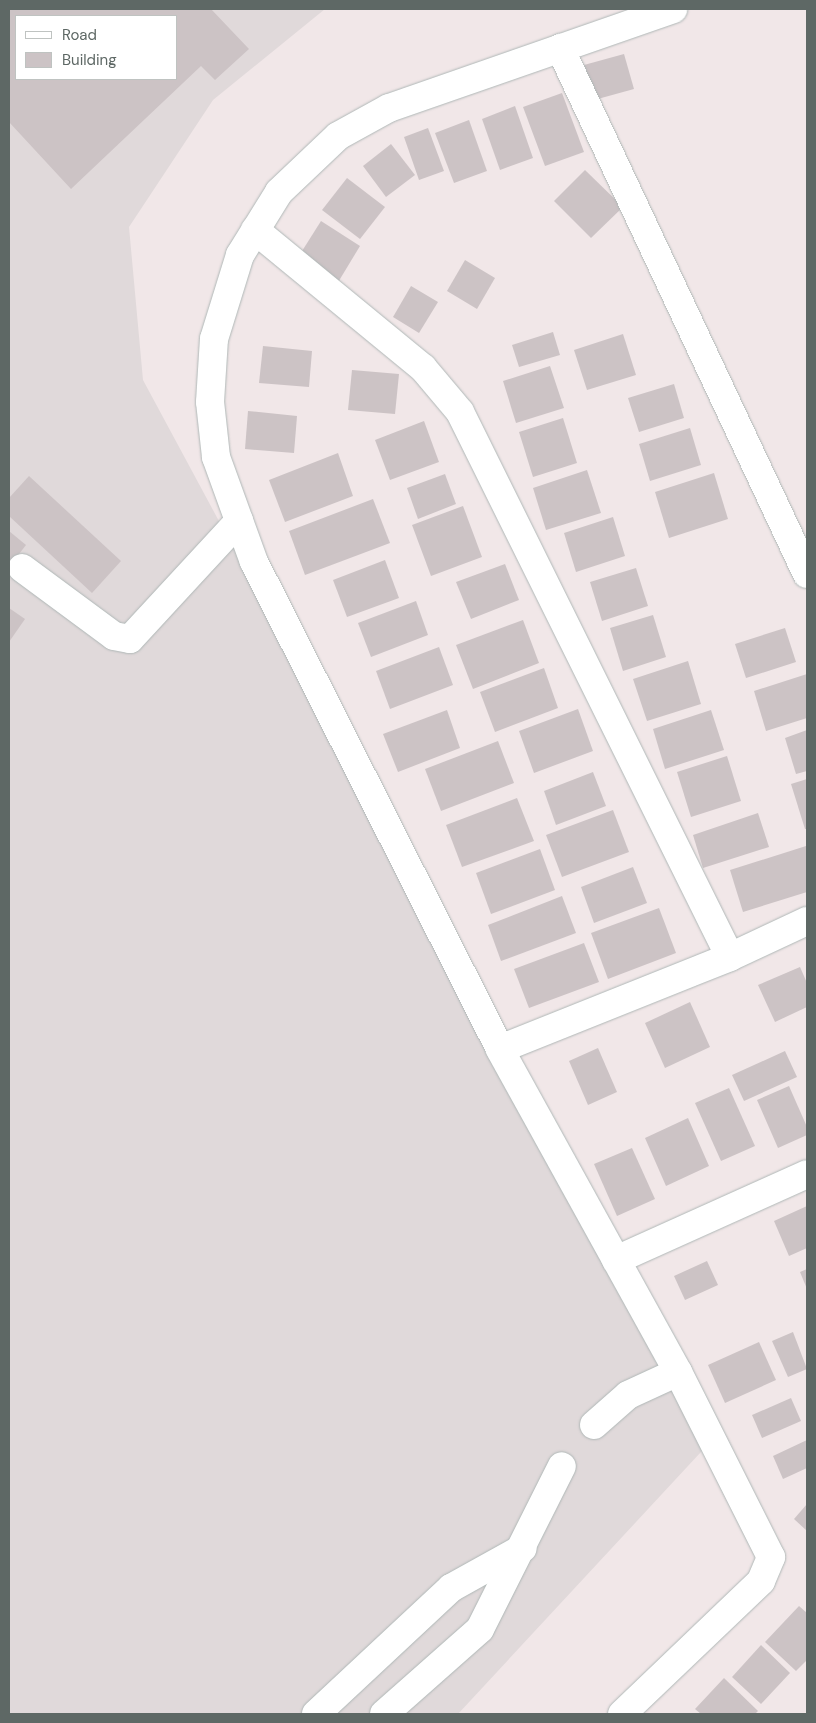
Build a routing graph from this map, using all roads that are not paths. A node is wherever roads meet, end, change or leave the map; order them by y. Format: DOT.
graph roads {
  1 [pos="673,9"];
  2 [pos="560,48"];
  3 [pos="255,230"];
  4 [pos="239,521"];
  5 [pos="22,568"];
  6 [pos="807,574"];
  7 [pos="807,921"];
  8 [pos="730,956"];
  9 [pos="500,1049"];
  10 [pos="807,1174"];
  11 [pos="616,1260"];
  12 [pos="678,1372"];
  13 [pos="594,1425"];
  14 [pos="562,1466"];
  15 [pos="523,1548"];
  16 [pos="316,1714"];
  17 [pos="384,1714"];
  18 [pos="622,1714"];
  1 -- 2 [label="street"];
  2 -- 3 [label="street"];
  2 -- 6 [label="street"];
  3 -- 4 [label="street"];
  3 -- 8 [label="street"];
  4 -- 5 [label="street"];
  4 -- 9 [label="street"];
  7 -- 8 [label="street"];
  8 -- 9 [label="street"];
  9 -- 11 [label="street"];
  10 -- 11 [label="street"];
  11 -- 12 [label="street"];
  12 -- 13 [label="street"];
  12 -- 18 [label="street"];
  14 -- 15 [label="street"];
  15 -- 16 [label="street"];
  15 -- 17 [label="street"];
}
